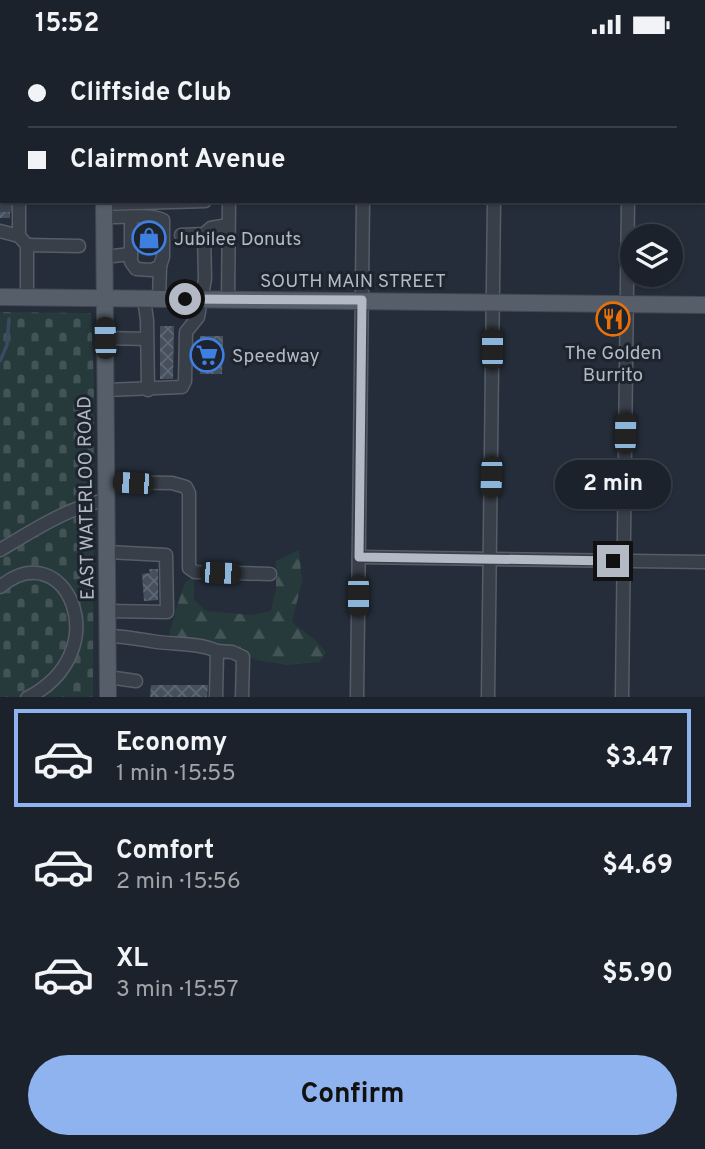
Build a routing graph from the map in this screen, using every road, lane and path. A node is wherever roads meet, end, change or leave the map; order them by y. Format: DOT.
graph roads {
  1 [pos="171,203"];
  2 [pos="229,203"];
  3 [pos="363,203"];
  4 [pos="494,203"];
  5 [pos="628,203"];
  6 [pos="17,204"];
  7 [pos="104,207"];
  8 [pos="131,218"];
  9 [pos="228,225"];
  10 [pos="0,231"];
  11 [pos="181,235"];
  12 [pos="204,235"];
  13 [pos="23,241"];
  14 [pos="79,246"];
  15 [pos="131,254"];
  16 [pos="104,257"];
  17 [pos="160,266"];
  18 [pos="0,297"];
  19 [pos="27,297"];
  20 [pos="104,298"];
  21 [pos="152,299"];
  22 [pos="201,299"];
  23 [pos="228,300"];
  24 [pos="362,300"];
  25 [pos="493,302"];
  26 [pos="627,304"];
  27 [pos="705,305"];
  28 [pos="105,338"];
  29 [pos="147,339"];
  30 [pos="105,390"];
  31 [pos="148,390"];
  32 [pos="106,482"];
  33 [pos="107,500"];
  34 [pos="0,550"];
  35 [pos="107,552"];
  36 [pos="359,557"];
  37 [pos="490,559"];
  38 [pos="624,561"];
  39 [pos="705,562"];
  40 [pos="270,574"];
  41 [pos="0,587"];
  42 [pos="108,611"];
  43 [pos="108,636"];
  44 [pos="217,651"];
  45 [pos="108,677"];
  46 [pos="136,681"];
  47 [pos="29,697"];
  48 [pos="108,697"];
  49 [pos="216,697"];
  50 [pos="242,697"];
  51 [pos="357,697"];
  52 [pos="488,697"];
  53 [pos="622,697"];
  1 -- 7 [label="street"];
  2 -- 9 [label="street"];
  3 -- 24 [label="street"];
  4 -- 25 [label="street"];
  5 -- 26 [label="street"];
  6 -- 13 [label="street"];
  7 -- 8 [label="street"];
  7 -- 16 [label="main road, EAST WATERLOO ROAD"];
  8 -- 15 [label="street"];
  8 -- 17 [label="street"];
  9 -- 12 [label="street"];
  9 -- 23 [label="street"];
  10 -- 13 [label="street"];
  11 -- 12 [label="street"];
  12 -- 22 [label="street"];
  13 -- 14 [label="street"];
  13 -- 19 [label="street"];
  15 -- 16 [label="street"];
  15 -- 17 [label="street"];
  16 -- 20 [label="main road, EAST WATERLOO ROAD"];
  17 -- 21 [label="street"];
  18 -- 19 [label="main road, SOUTH MAIN STREET"];
  19 -- 20 [label="main road, SOUTH MAIN STREET"];
  20 -- 21 [label="main road, SOUTH MAIN STREET"];
  20 -- 28 [label="main road, EAST WATERLOO ROAD"];
  21 -- 22 [label="main road, SOUTH MAIN STREET"];
  21 -- 29 [label="street"];
  22 -- 23 [label="main road, SOUTH MAIN STREET"];
  22 -- 31 [label="street"];
  23 -- 24 [label="main road, SOUTH MAIN STREET"];
  24 -- 25 [label="main road, SOUTH MAIN STREET"];
  24 -- 36 [label="street"];
  25 -- 26 [label="main road, SOUTH MAIN STREET"];
  25 -- 37 [label="street"];
  26 -- 27 [label="main road, SOUTH MAIN STREET"];
  26 -- 38 [label="street"];
  28 -- 29 [label="street"];
  28 -- 30 [label="main road, EAST WATERLOO ROAD"];
  29 -- 31 [label="street"];
  30 -- 31 [label="street"];
  30 -- 32 [label="main road, EAST WATERLOO ROAD"];
  32 -- 33 [label="main road, EAST WATERLOO ROAD"];
  32 -- 40 [label="street"];
  33 -- 34 [label="street"];
  33 -- 35 [label="main road, EAST WATERLOO ROAD"];
  35 -- 42 [label="main road, EAST WATERLOO ROAD"];
  35 -- 42 [label="street"];
  36 -- 37 [label="street"];
  36 -- 51 [label="street"];
  37 -- 38 [label="street"];
  37 -- 52 [label="street"];
  38 -- 39 [label="street"];
  38 -- 53 [label="street"];
  41 -- 47 [label="street"];
  42 -- 43 [label="main road, EAST WATERLOO ROAD"];
  43 -- 44 [label="street"];
  43 -- 45 [label="main road, EAST WATERLOO ROAD"];
  44 -- 49 [label="street"];
  44 -- 50 [label="street"];
  45 -- 46 [label="street"];
  45 -- 48 [label="main road, EAST WATERLOO ROAD"];
}
